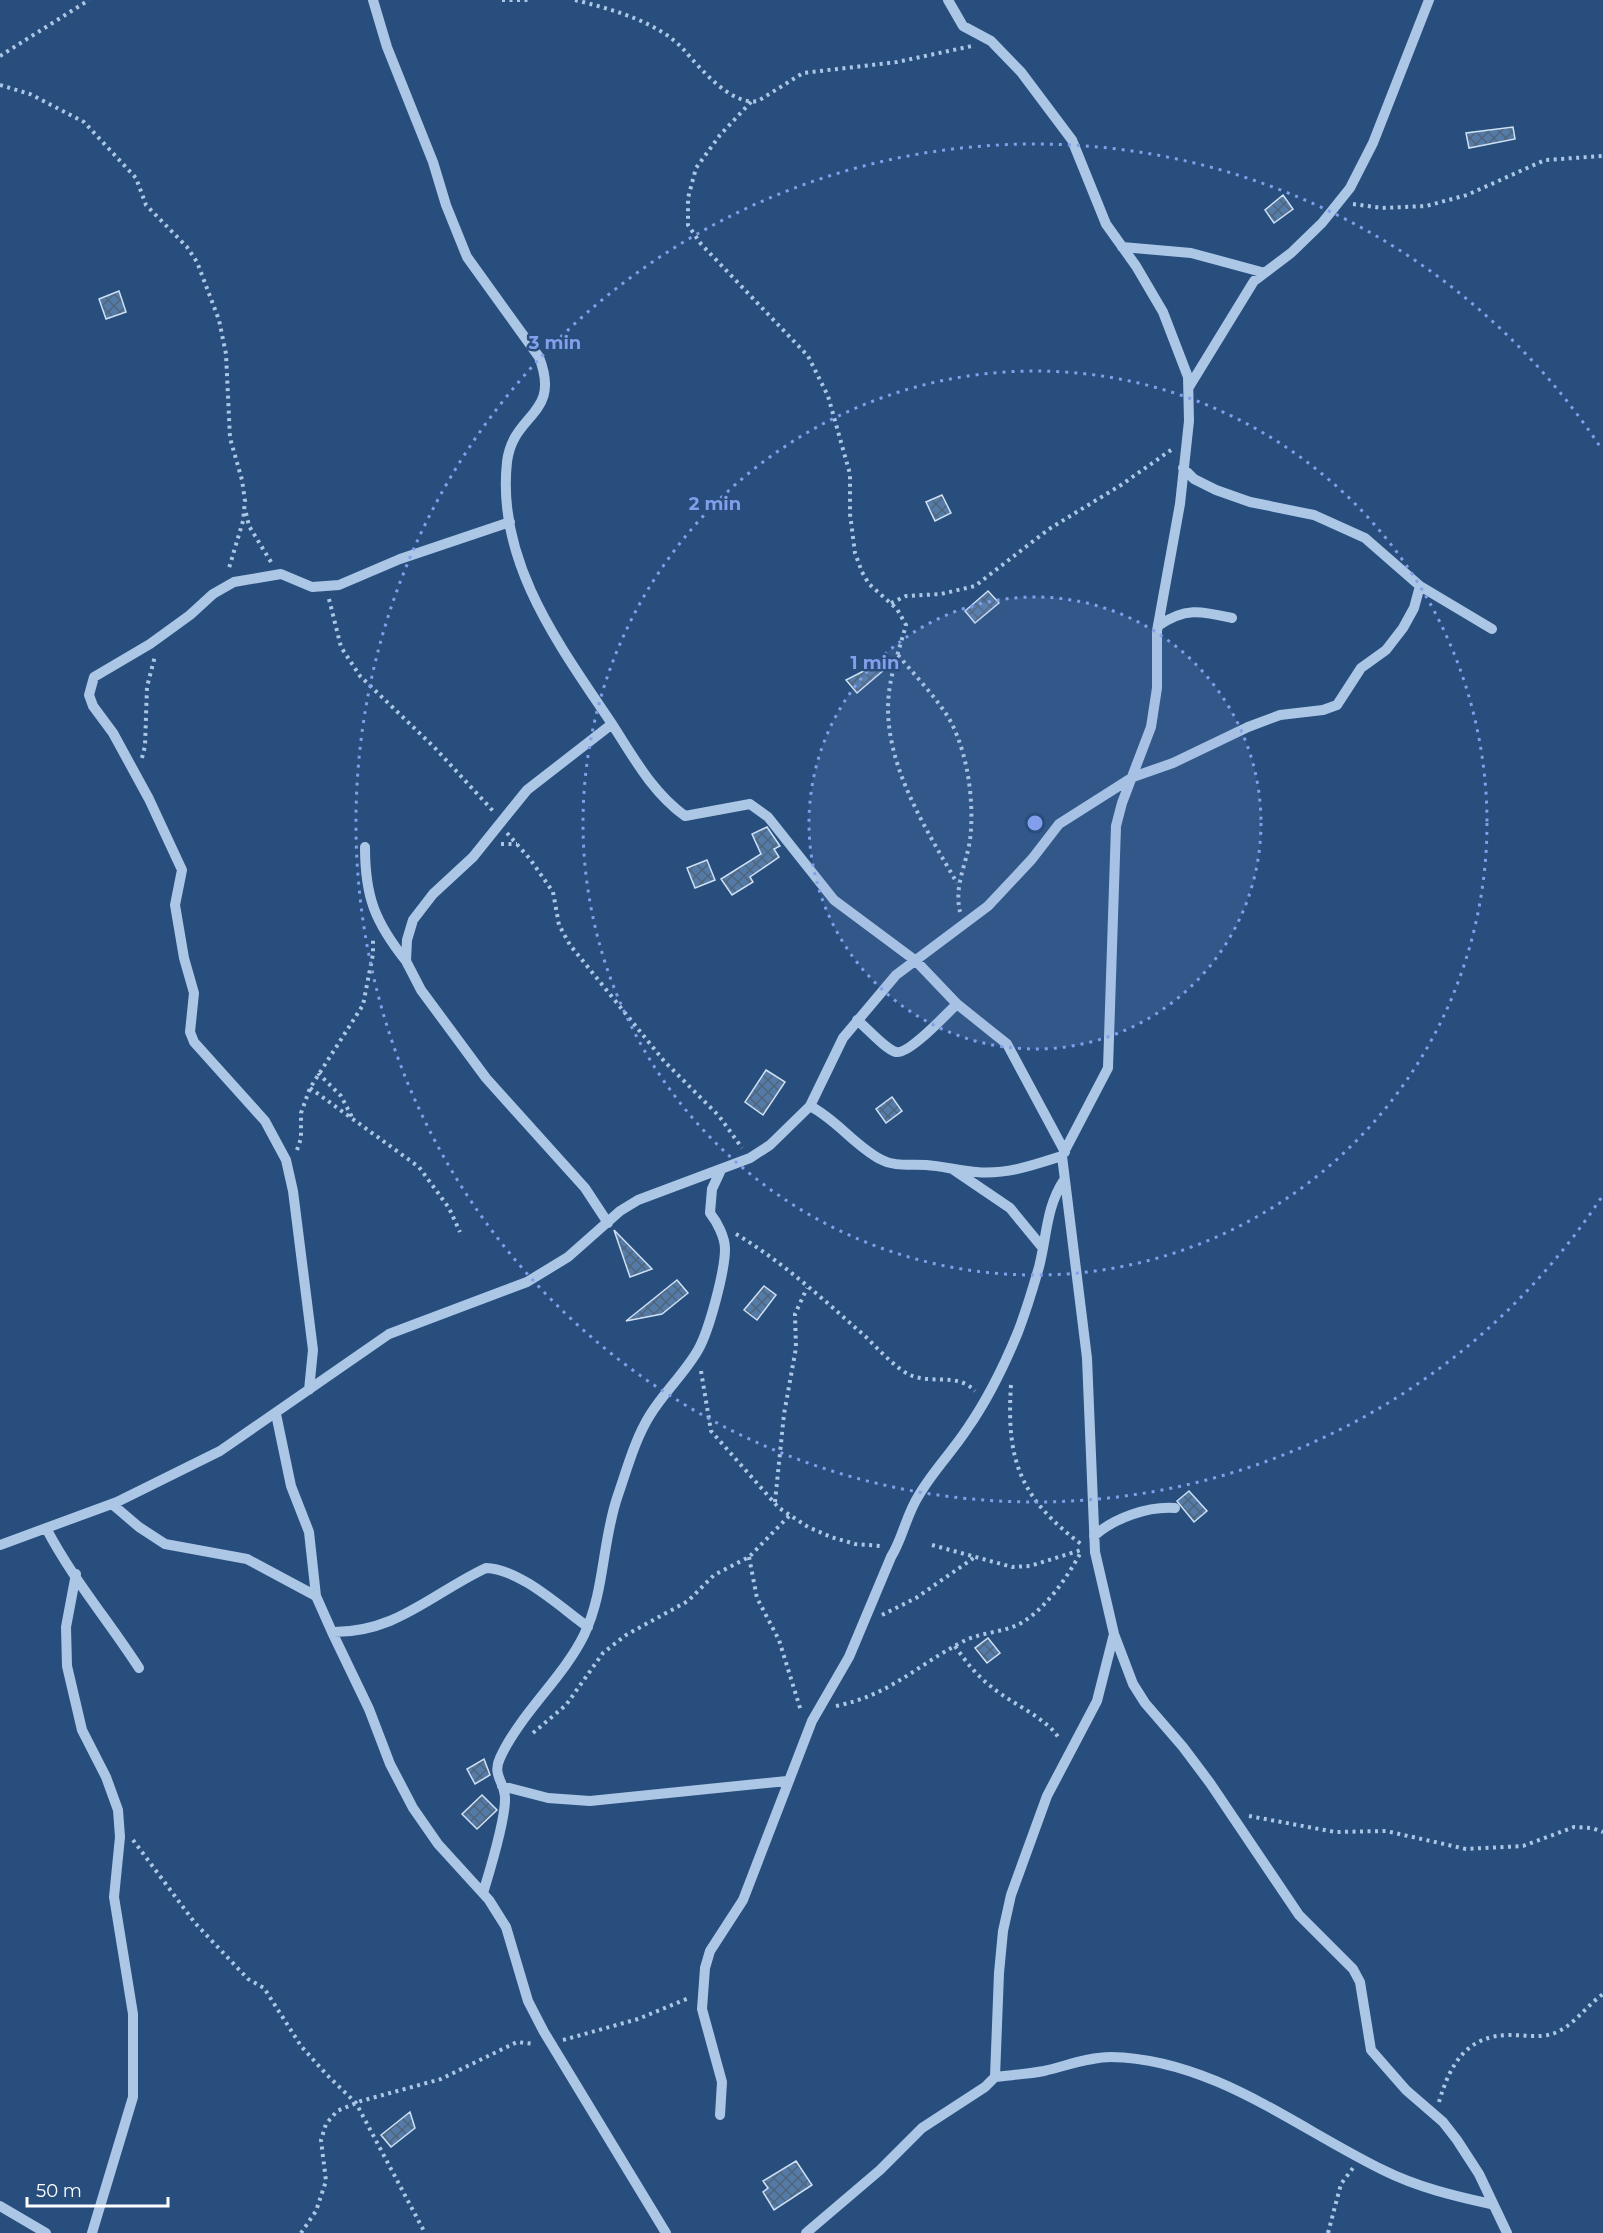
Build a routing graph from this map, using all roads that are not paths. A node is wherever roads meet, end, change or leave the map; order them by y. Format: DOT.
graph roads {
  1 [pos="373,0"];
  2 [pos="948,0"];
  3 [pos="1429,0"];
  4 [pos="1122,247"];
  5 [pos="1265,273"];
  6 [pos="1189,387"];
  7 [pos="1184,468"];
  8 [pos="510,522"];
  9 [pos="1420,586"];
  10 [pos="1232,618"];
  11 [pos="1158,626"];
  12 [pos="1492,629"];
  13 [pos="612,724"];
  14 [pos="1133,777"];
  15 [pos="364,847"];
  16 [pos="406,961"];
  17 [pos="916,961"];
  18 [pos="957,1004"];
  19 [pos="856,1020"];
  20 [pos="810,1106"];
  21 [pos="1063,1154"];
  22 [pos="949,1167"];
  23 [pos="720,1172"];
  24 [pos="1064,1180"];
  25 [pos="608,1223"];
  26 [pos="1042,1247"];
  27 [pos="309,1390"];
  28 [pos="276,1414"];
  29 [pos="112,1504"];
  30 [pos="1174,1508"];
  31 [pos="46,1528"];
  32 [pos="1094,1536"];
  33 [pos="0,1545"];
  34 [pos="76,1574"];
  35 [pos="316,1596"];
  36 [pos="588,1627"];
  37 [pos="332,1632"];
  38 [pos="1114,1634"];
  39 [pos="139,1668"];
  40 [pos="788,1781"];
  41 [pos="502,1786"];
  42 [pos="483,1893"];
  43 [pos="995,2077"];
  44 [pos="720,2115"];
  45 [pos="1491,2204"];
  46 [pos="0,2206"];
  47 [pos="45,2233"];
  48 [pos="92,2233"];
  49 [pos="666,2233"];
  50 [pos="806,2233"];
  51 [pos="1507,2233"];
  1 -- 8 [label="street"];
  2 -- 4 [label="street"];
  3 -- 5 [label="street"];
  4 -- 5 [label="street"];
  4 -- 6 [label="street"];
  5 -- 6 [label="street"];
  6 -- 7 [label="street"];
  7 -- 9 [label="street"];
  7 -- 11 [label="street"];
  8 -- 13 [label="street"];
  8 -- 27 [label="street"];
  9 -- 12 [label="street"];
  9 -- 14 [label="street"];
  10 -- 11 [label="street"];
  11 -- 14 [label="street"];
  13 -- 16 [label="street"];
  13 -- 17 [label="street"];
  14 -- 17 [label="street"];
  14 -- 21 [label="street"];
  15 -- 16 [label="street"];
  16 -- 25 [label="street"];
  17 -- 18 [label="street"];
  17 -- 19 [label="street"];
  18 -- 19 [label="street"];
  18 -- 21 [label="street"];
  19 -- 20 [label="street"];
  20 -- 22 [label="street"];
  20 -- 23 [label="street"];
  21 -- 22 [label="street"];
  21 -- 24 [label="street"];
  22 -- 26 [label="street"];
  23 -- 25 [label="street"];
  23 -- 36 [label="street"];
  24 -- 26 [label="street"];
  24 -- 32 [label="street"];
  25 -- 27 [label="street"];
  26 -- 40 [label="street"];
  27 -- 28 [label="street"];
  28 -- 29 [label="street"];
  28 -- 35 [label="street"];
  29 -- 31 [label="street"];
  29 -- 35 [label="street"];
  30 -- 32 [label="street"];
  31 -- 33 [label="street"];
  31 -- 34 [label="street"];
  32 -- 38 [label="street"];
  34 -- 39 [label="street"];
  34 -- 48 [label="street"];
  35 -- 37 [label="street"];
  36 -- 37 [label="street"];
  36 -- 41 [label="street"];
  37 -- 42 [label="street"];
  38 -- 43 [label="street"];
  38 -- 45 [label="street"];
  40 -- 41 [label="street"];
  40 -- 44 [label="street"];
  41 -- 42 [label="street"];
  42 -- 49 [label="street"];
  43 -- 45 [label="street"];
  43 -- 50 [label="street"];
  45 -- 51 [label="street"];
  46 -- 47 [label="street"];
}
